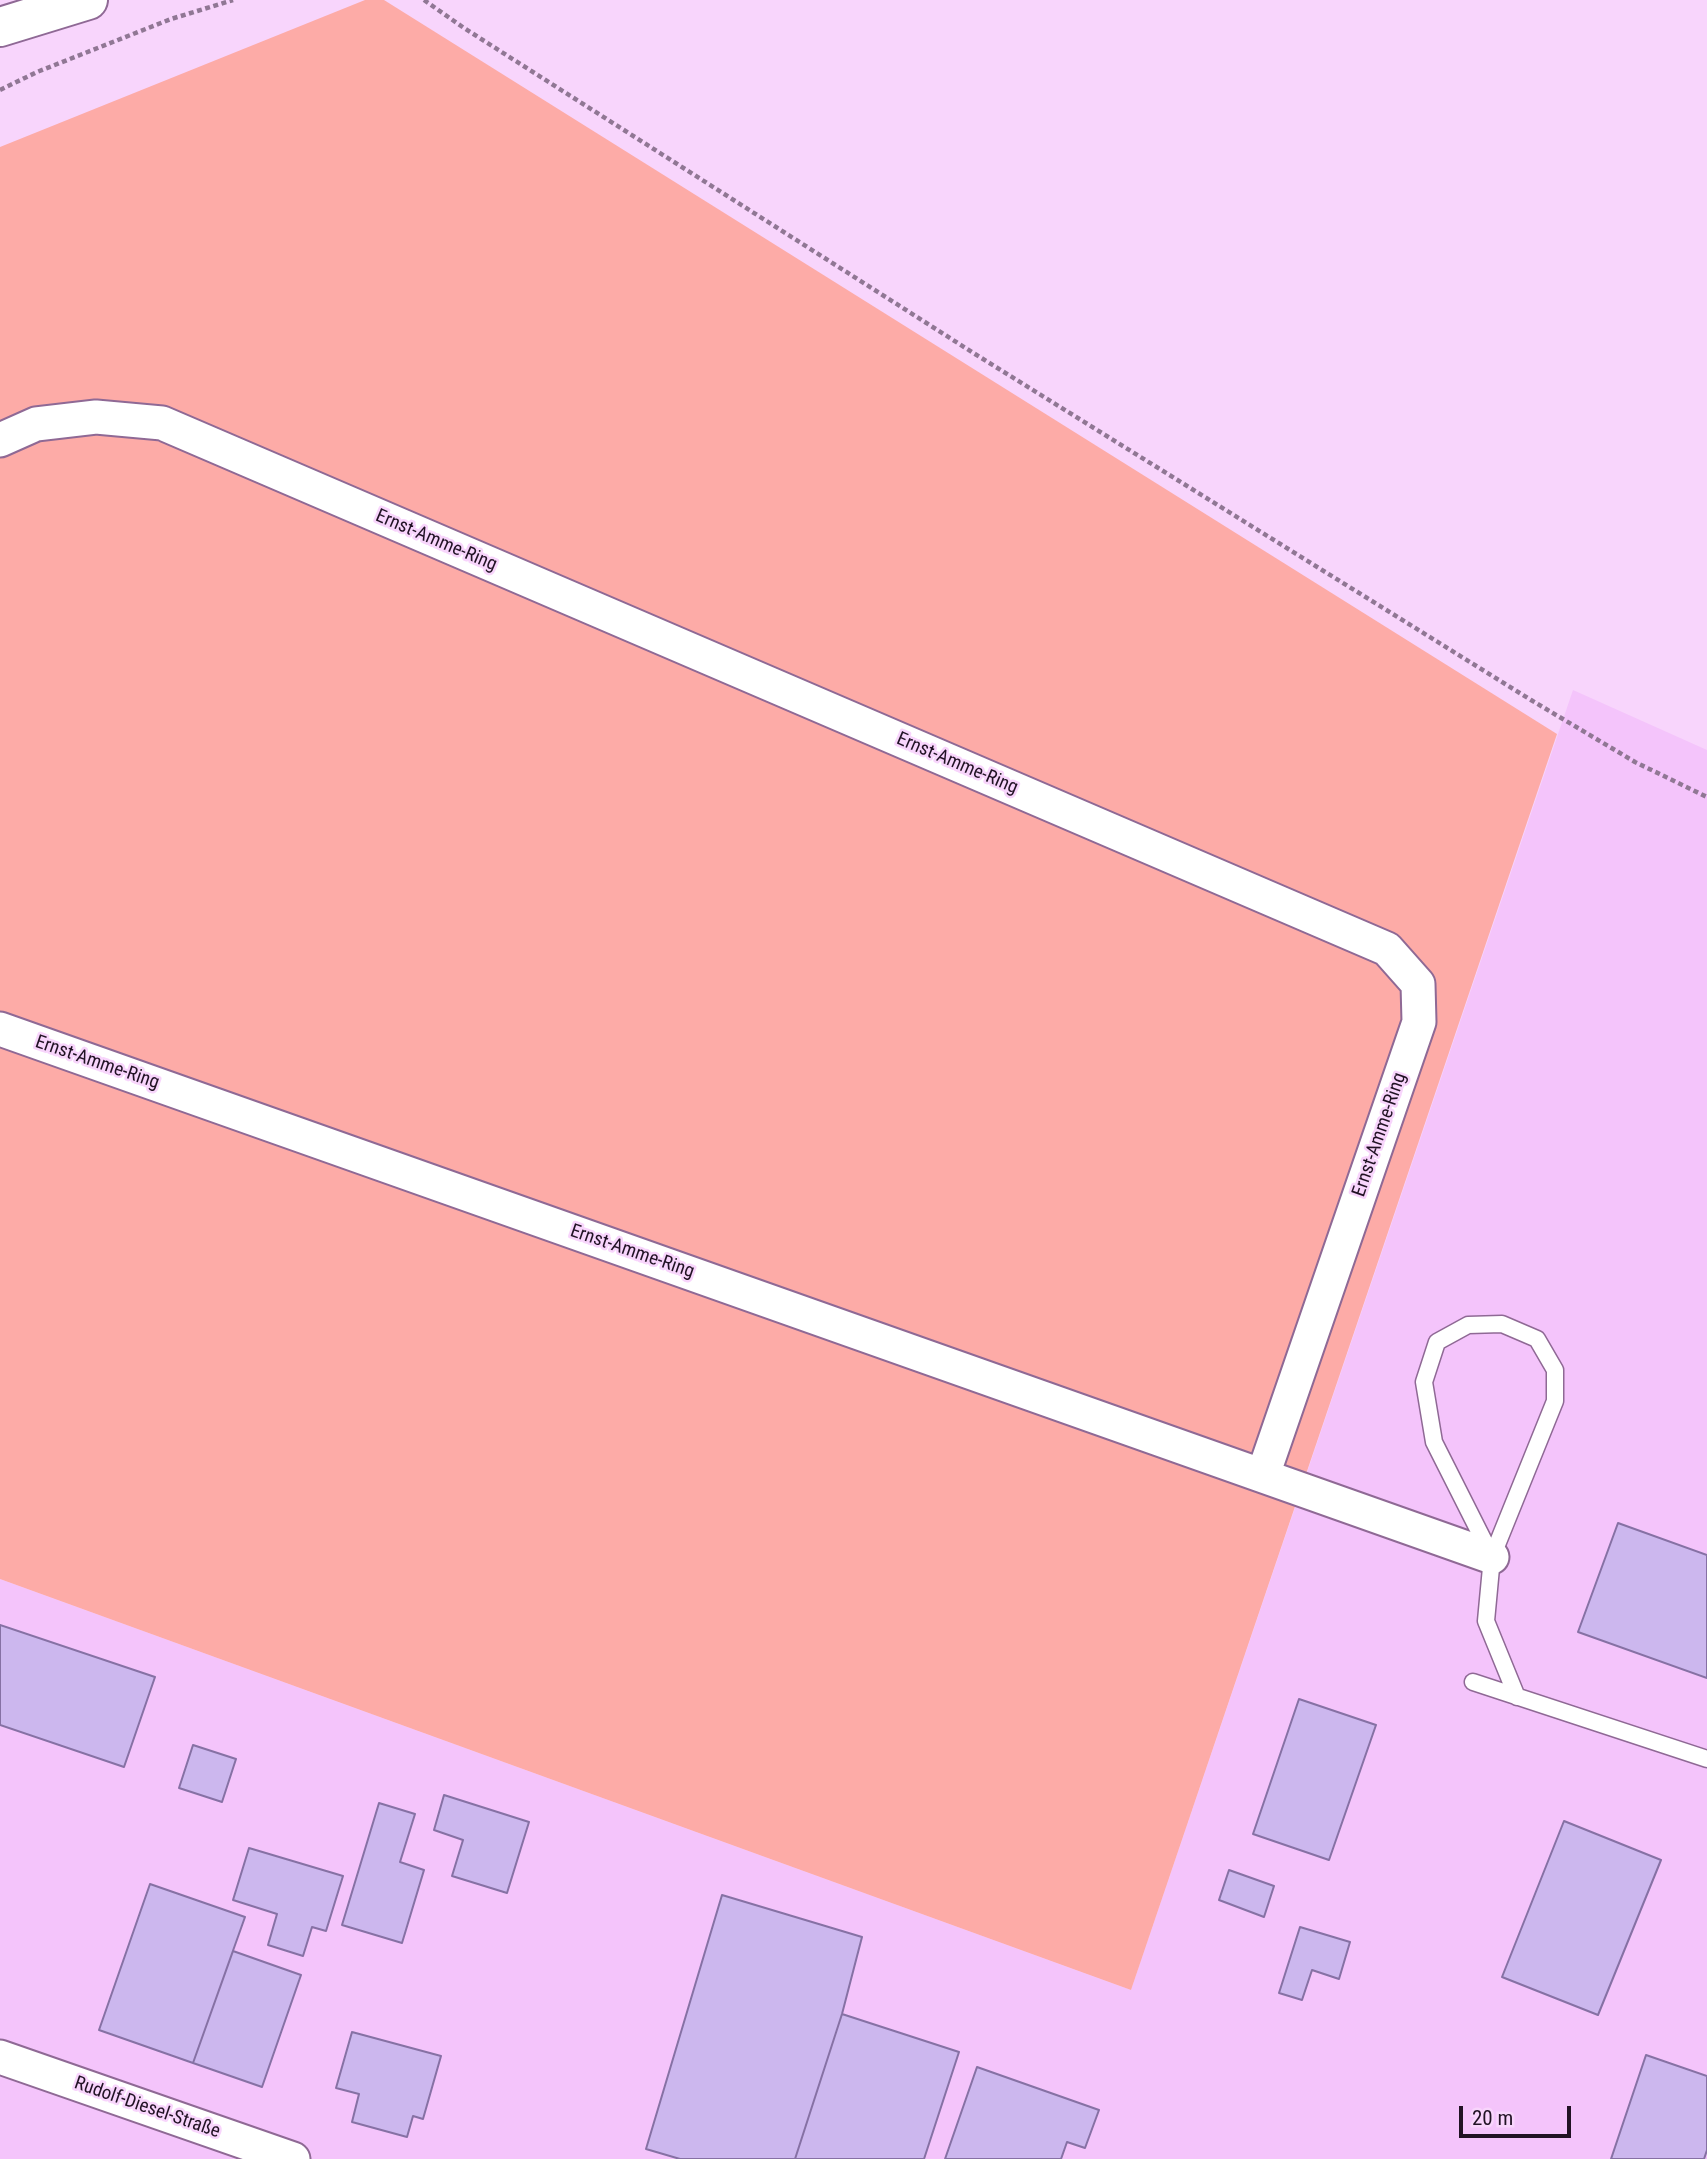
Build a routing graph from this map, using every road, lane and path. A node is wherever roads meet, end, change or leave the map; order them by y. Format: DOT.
graph roads {
  1 [pos="88,0"];
  2 [pos="233,0"];
  3 [pos="424,0"];
  4 [pos="0,27"];
  5 [pos="0,90"];
  6 [pos="0,440"];
  7 [pos="1707,797"];
  8 [pos="0,1029"];
  9 [pos="1264,1475"];
  10 [pos="1492,1557"];
  11 [pos="1473,1682"];
  12 [pos="1517,1697"];
  13 [pos="1707,1759"];
  14 [pos="0,2057"];
  15 [pos="293,2159"];
  1 -- 4 [label="main road"];
  2 -- 5 [label="path"];
  3 -- 7 [label="path"];
  6 -- 9 [label="street, Ernst-Amme-Ring"];
  8 -- 9 [label="street, Ernst-Amme-Ring"];
  9 -- 10 [label="street, Ernst-Amme-Ring"];
  10 -- 10 [label="lane"];
  10 -- 12 [label="lane"];
  11 -- 12 [label="lane"];
  12 -- 13 [label="lane"];
  14 -- 15 [label="street, Rudolf-Diesel-Straße"];
}
